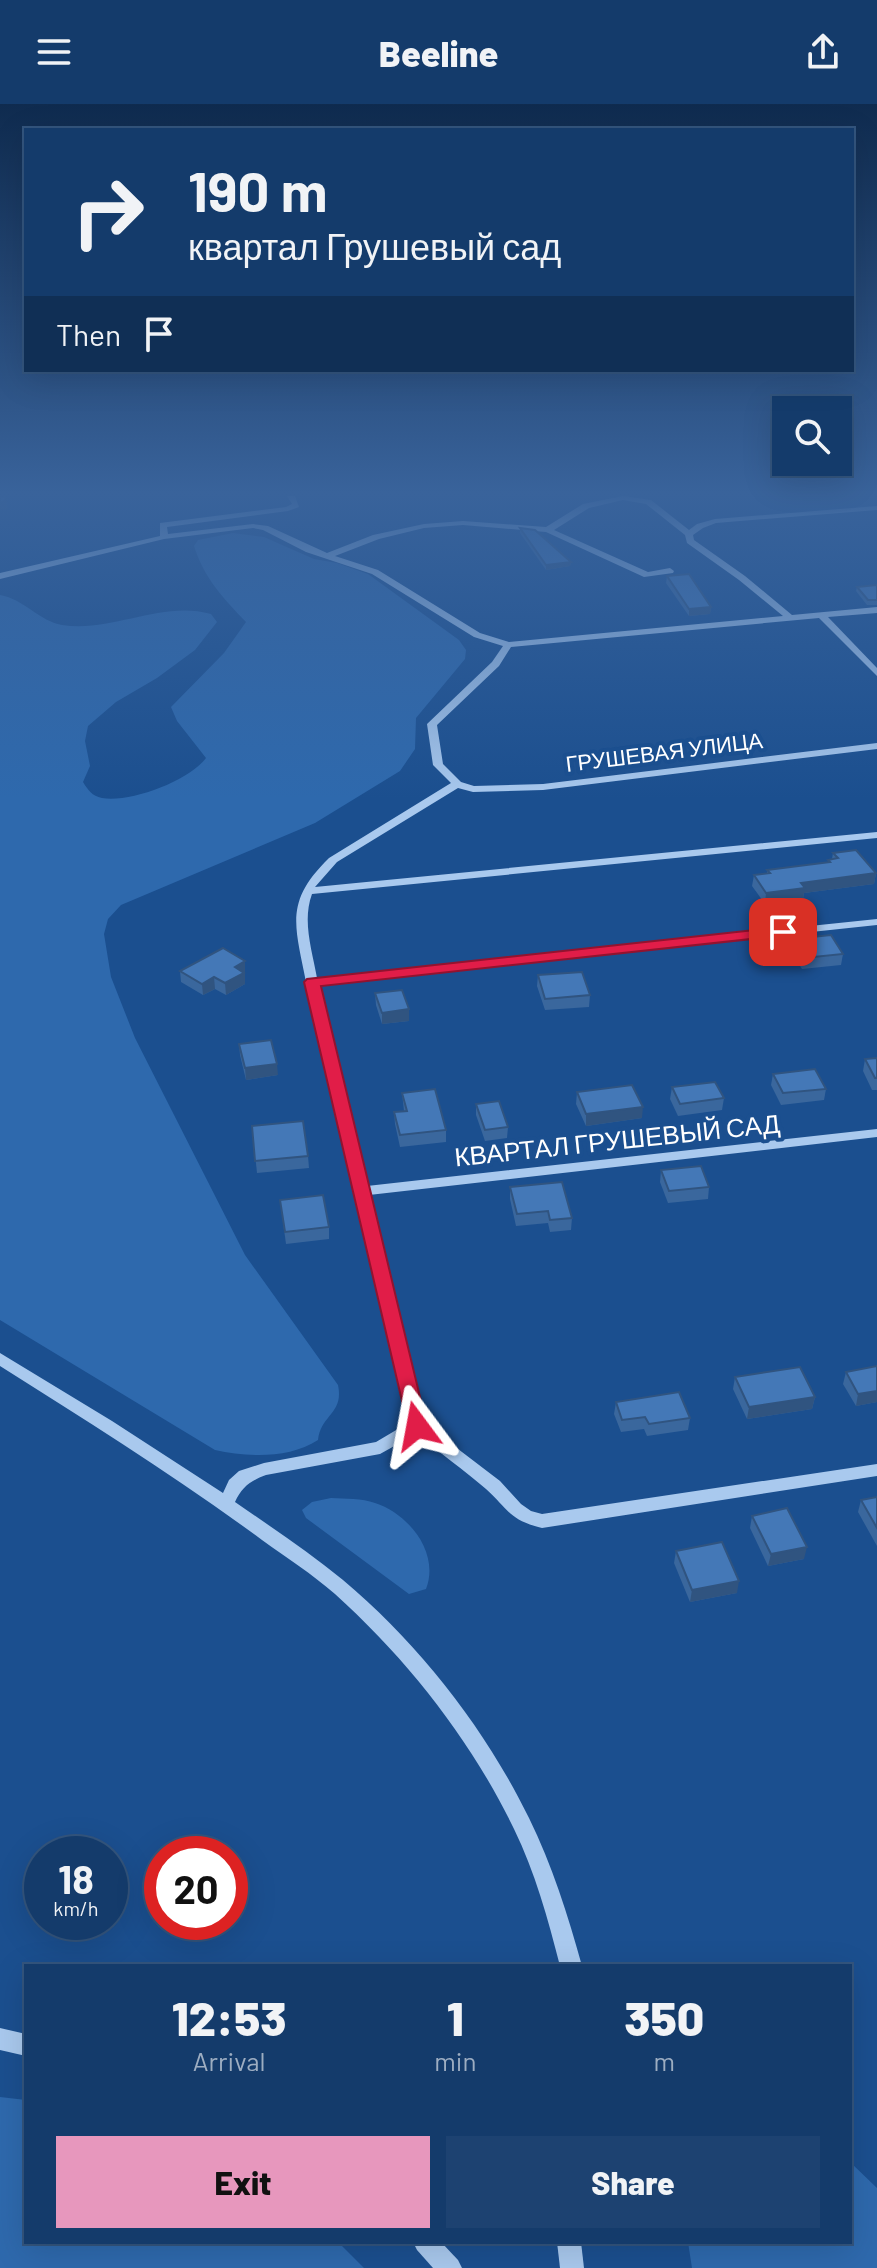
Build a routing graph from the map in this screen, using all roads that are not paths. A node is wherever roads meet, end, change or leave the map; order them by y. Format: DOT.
graph roads {
  1 [pos="415,597"];
  2 [pos="765,597"];
  3 [pos="877,610"];
  4 [pos="822,616"];
  5 [pos="790,618"];
  6 [pos="508,645"];
  7 [pos="877,673"];
  8 [pos="877,746"];
  9 [pos="457,784"];
  10 [pos="877,835"];
  11 [pos="306,891"];
  12 [pos="877,922"];
  13 [pos="312,982"];
  14 [pos="877,1133"];
  15 [pos="363,1191"];
  16 [pos="0,1359"];
  17 [pos="417,1426"];
  18 [pos="877,1470"];
  19 [pos="226,1503"];
  20 [pos="570,1964"];
  21 [pos="0,2039"];
  22 [pos="24,2045"];
  23 [pos="427,2244"];
  24 [pos="569,2244"];
  25 [pos="450,2268"];
  26 [pos="572,2268"];
  1 -- 6 [label="street"];
  2 -- 5 [label="street"];
  3 -- 4 [label="street"];
  4 -- 5 [label="street"];
  4 -- 7 [label="street"];
  5 -- 6 [label="street"];
  6 -- 9 [label="street"];
  8 -- 9 [label="street, ГРУШЕВАЯ УЛИЦА"];
  9 -- 11 [label="street"];
  10 -- 11 [label="street"];
  11 -- 13 [label="street"];
  12 -- 13 [label="street"];
  13 -- 15 [label="street"];
  14 -- 15 [label="street, КВАРТАЛ ГРУШЕВЫЙ САД"];
  15 -- 17 [label="street"];
  16 -- 19 [label="street"];
  17 -- 18 [label="street"];
  17 -- 19 [label="street"];
  19 -- 20 [label="street"];
  21 -- 22 [label="street"];
  23 -- 25 [label="street"];
  24 -- 26 [label="street"];
}
